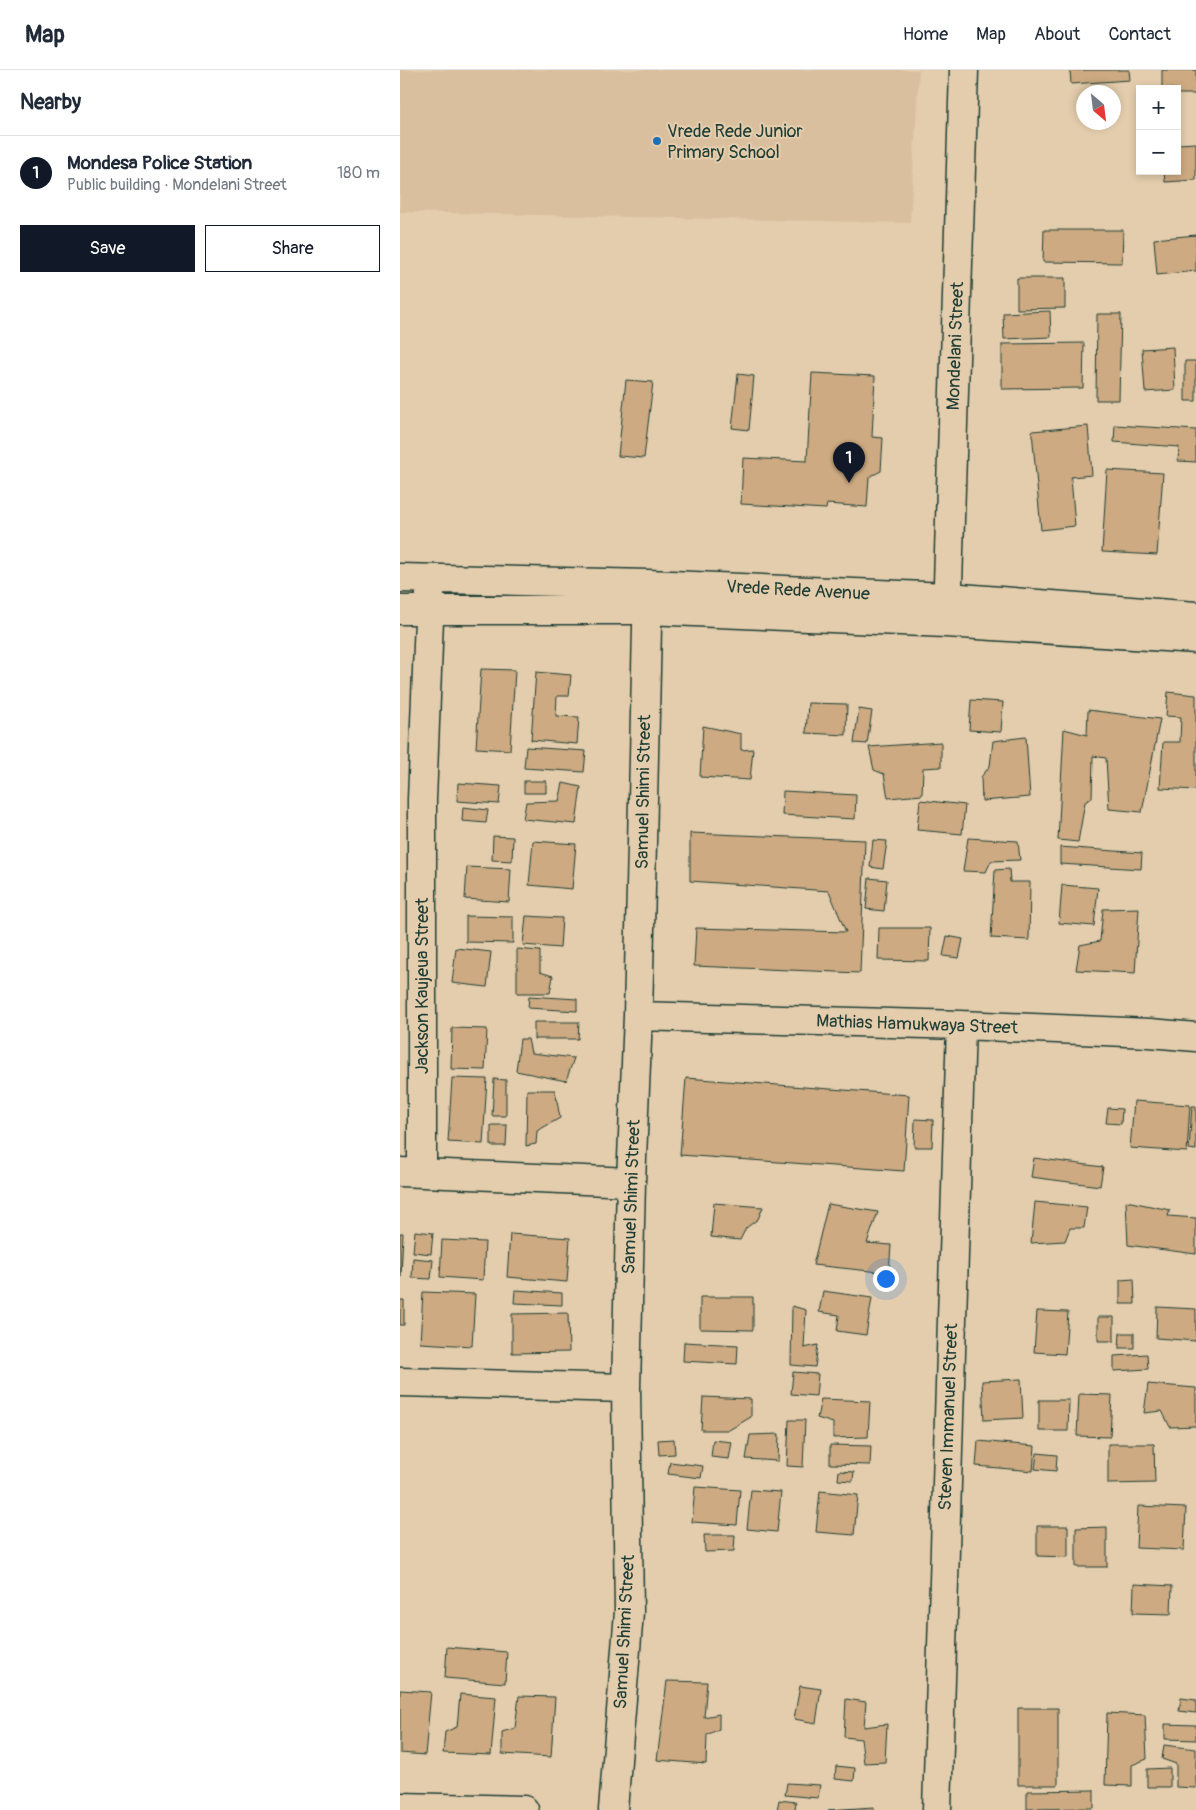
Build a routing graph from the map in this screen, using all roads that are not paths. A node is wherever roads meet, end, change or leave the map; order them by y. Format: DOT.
graph roads {
  1 [pos="964,70"];
  2 [pos="400,578"];
  3 [pos="431,579"];
  4 [pos="648,584"];
  5 [pos="400,610"];
  6 [pos="647,610"];
  7 [pos="947,610"];
  8 [pos="429,611"];
  9 [pos="1196,616"];
  10 [pos="1196,639"];
  11 [pos="411,800"];
  12 [pos="638,1016"];
  13 [pos="961,1025"];
  14 [pos="1196,1037"];
  15 [pos="411,1172"];
  16 [pos="631,1182"];
  17 [pos="400,1382"];
  18 [pos="626,1388"];
  19 [pos="400,1807"];
  20 [pos="524,1810"];
  21 [pos="613,1810"];
  22 [pos="937,1810"];
  1 -- 7 [label="street, Mondelani Street"];
  2 -- 3 [label="street, Vrede Rede Avenue"];
  3 -- 4 [label="street, Vrede Rede Avenue"];
  3 -- 8 [label="street, Jackson Kaujeua Street"];
  4 -- 6 [label="street, Samuel Shimi Street"];
  4 -- 7 [label="street, Vrede Rede Avenue"];
  5 -- 8 [label="street, Vrede Rede Avenue"];
  6 -- 7 [label="street, Vrede Rede Avenue"];
  6 -- 8 [label="street, Vrede Rede Avenue"];
  6 -- 12 [label="street, Samuel Shimi Street"];
  7 -- 9 [label="street, Vrede Rede Avenue"];
  7 -- 10 [label="street, Vrede Rede Avenue"];
  8 -- 11 [label="street, Jackson Kaujeua Street"];
  11 -- 15 [label="street, Jackson Kaujeua Street"];
  12 -- 13 [label="street, Mathias Hamukwaya Street"];
  12 -- 16 [label="street, Samuel Shimi Street"];
  13 -- 14 [label="street, Mathias Hamukwaya Street"];
  13 -- 22 [label="street, Steven Immanuel Street"];
  15 -- 16 [label="street, Jackson Kaujeua Street"];
  16 -- 18 [label="street, Samuel Shimi Street"];
  17 -- 18 [label="street"];
  18 -- 21 [label="street, Samuel Shimi Street"];
  19 -- 20 [label="street"];
}
